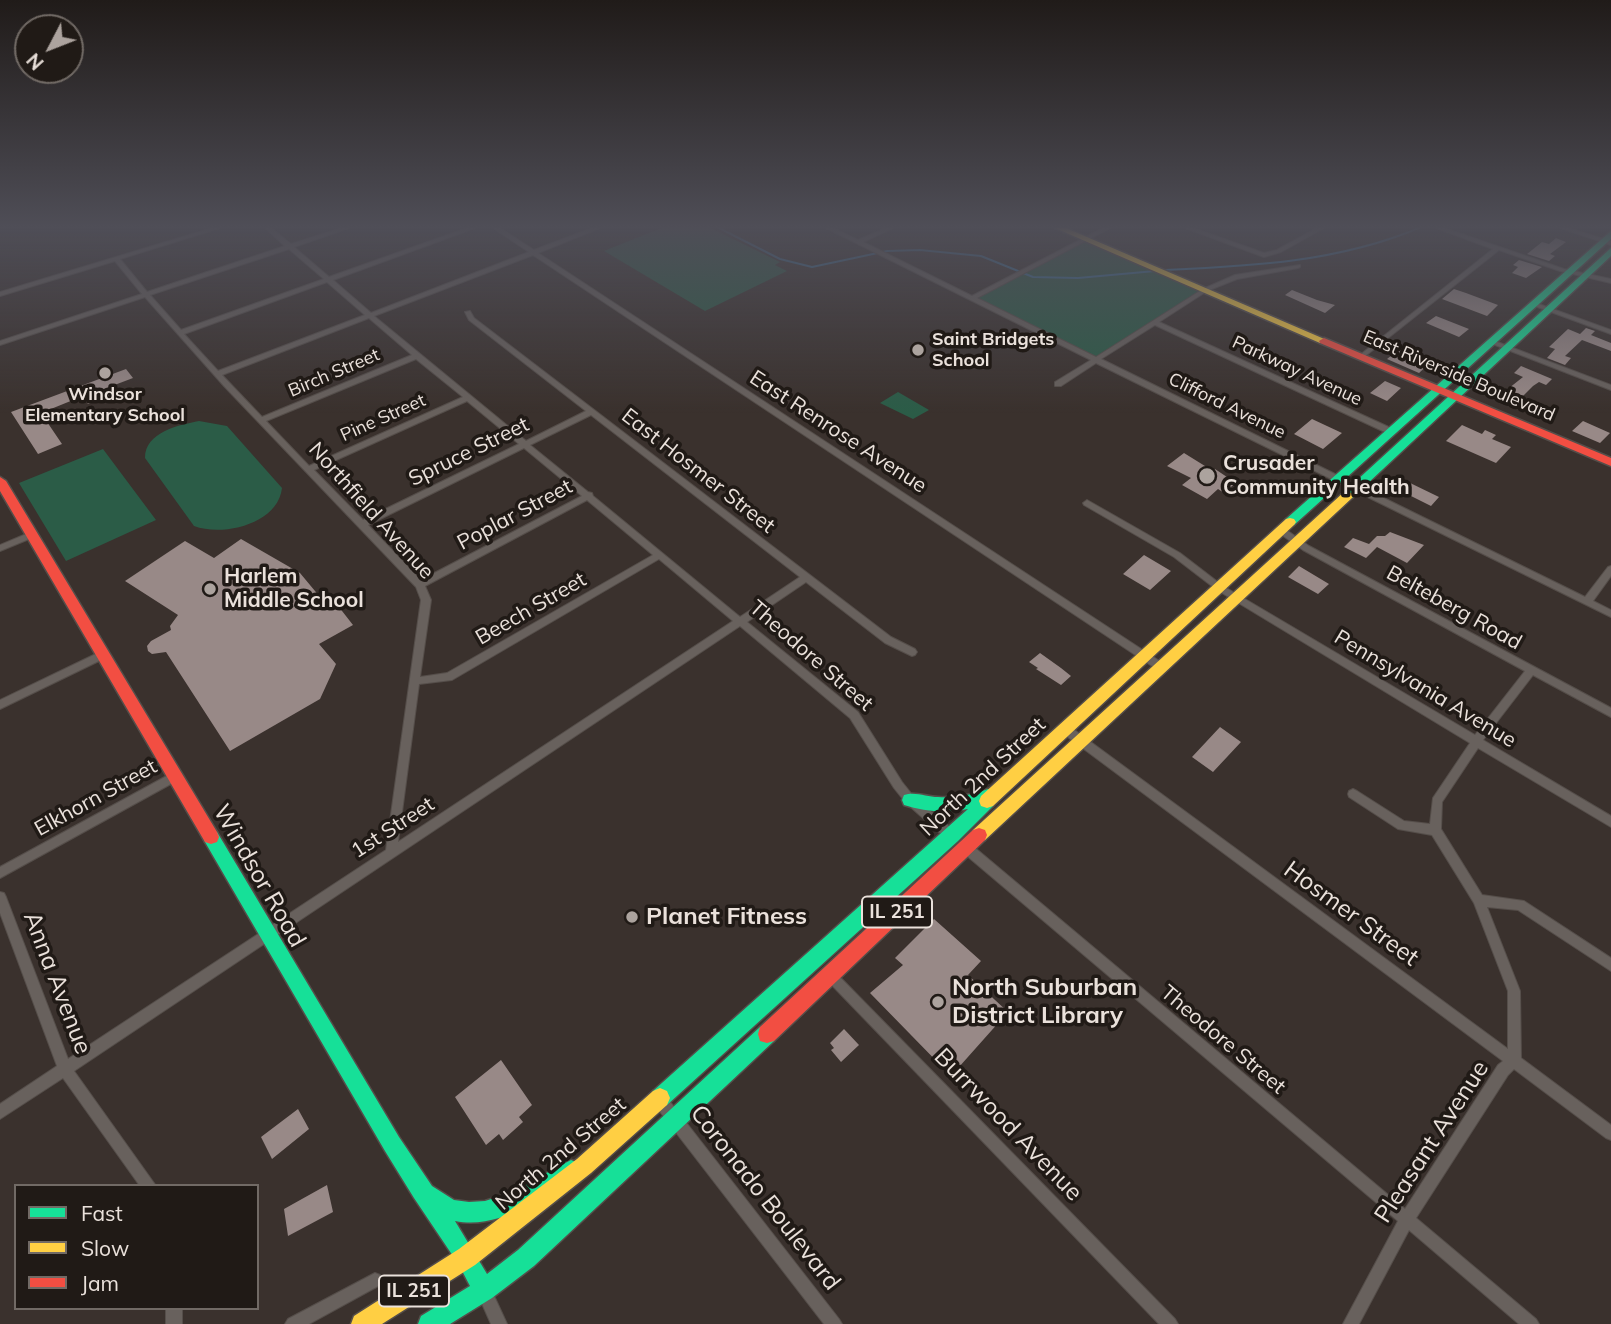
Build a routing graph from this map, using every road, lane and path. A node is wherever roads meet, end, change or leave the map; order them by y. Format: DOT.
graph roads {
  1 [pos="142,290"];
  2 [pos="162,290"];
  3 [pos="299,290"];
  4 [pos="342,290"];
  5 [pos="436,290"];
  6 [pos="590,290"];
  7 [pos="954,290"];
  8 [pos="989,290"];
  9 [pos="1205,290"];
  10 [pos="1446,290"];
  11 [pos="1560,290"];
  12 [pos="146,295"];
  13 [pos="973,299"];
  14 [pos="1541,307"];
  15 [pos="468,312"];
  16 [pos="372,315"];
  17 [pos="1154,322"];
  18 [pos="1611,332"];
  19 [pos="180,333"];
  20 [pos="1492,342"];
  21 [pos="0,343"];
  22 [pos="1507,348"];
  23 [pos="417,356"];
  24 [pos="1363,356"];
  25 [pos="1095,358"];
  26 [pos="218,374"];
  27 [pos="1058,384"];
  28 [pos="1438,387"];
  29 [pos="1611,388"];
  30 [pos="1457,396"];
  31 [pos="469,397"];
  32 [pos="591,412"];
  33 [pos="262,420"];
  34 [pos="1390,431"];
  35 [pos="526,443"];
  36 [pos="1374,445"];
  37 [pos="1392,454"];
  38 [pos="1611,462"];
  39 [pos="309,469"];
  40 [pos="1337,478"];
  41 [pos="0,481"];
  42 [pos="1355,486"];
  43 [pos="589,495"];
  44 [pos="1087,503"];
  45 [pos="363,524"];
  46 [pos="1282,531"];
  47 [pos="31,535"];
  48 [pos="1297,541"];
  49 [pos="0,548"];
  50 [pos="659,555"];
  51 [pos="1611,569"];
  52 [pos="807,577"];
  53 [pos="420,585"];
  54 [pos="1220,588"];
  55 [pos="1236,597"];
  56 [pos="1587,602"];
  57 [pos="1611,614"];
  58 [pos="742,620"];
  59 [pos="912,652"];
  60 [pos="103,655"];
  61 [pos="1144,656"];
  62 [pos="1161,667"];
  63 [pos="1531,670"];
  64 [pos="416,681"];
  65 [pos="0,705"];
  66 [pos="1611,713"];
  67 [pos="1065,729"];
  68 [pos="1081,741"];
  69 [pos="1476,742"];
  70 [pos="174,777"];
  71 [pos="996,792"];
  72 [pos="1353,794"];
  73 [pos="910,800"];
  74 [pos="1611,822"];
  75 [pos="1435,830"];
  76 [pos="952,836"];
  77 [pos="966,848"];
  78 [pos="391,853"];
  79 [pos="0,873"];
  80 [pos="0,897"];
  81 [pos="1479,900"];
  82 [pos="267,934"];
  83 [pos="814,958"];
  84 [pos="1611,965"];
  85 [pos="829,974"];
  86 [pos="1514,1061"];
  87 [pos="65,1069"];
  88 [pos="659,1099"];
  89 [pos="0,1112"];
  90 [pos="676,1121"];
  91 [pos="1611,1133"];
  92 [pos="584,1166"];
  93 [pos="148,1184"];
  94 [pos="421,1191"];
  95 [pos="1407,1219"];
  96 [pos="467,1257"];
  97 [pos="375,1280"];
  98 [pos="484,1290"];
  99 [pos="293,1324"];
  100 [pos="362,1324"];
  101 [pos="429,1324"];
  102 [pos="499,1324"];
  103 [pos="834,1324"];
  104 [pos="1170,1324"];
  105 [pos="1351,1324"];
  106 [pos="1531,1324"];
  1 -- 12 [label="street, Northfield Avenue"];
  2 -- 12 [label="street"];
  3 -- 19 [label="street"];
  4 -- 16 [label="street, Theodore Street"];
  5 -- 16 [label="street"];
  6 -- 61 [label="street, East Renrose Avenue"];
  7 -- 13 [label="street, Clifford Avenue"];
  8 -- 13 [label="street"];
  9 -- 17 [label="street"];
  9 -- 24 [label="main road, East Riverside Boulevard"];
  10 -- 24 [label="street"];
  11 -- 14 [label="main road, North 2nd Street / IL 251"];
  12 -- 19 [label="street, Northfield Avenue"];
  12 -- 21 [label="street"];
  13 -- 25 [label="street, Clifford Avenue"];
  14 -- 18 [label="street"];
  14 -- 20 [label="main road, North 2nd Street / IL 251"];
  14 -- 22 [label="main road, North 2nd Street / IL 251"];
  15 -- 32 [label="street, East Hosmer Street"];
  16 -- 23 [label="street, Theodore Street"];
  16 -- 26 [label="street"];
  17 -- 25 [label="street"];
  17 -- 34 [label="street, Parkway Avenue"];
  19 -- 26 [label="street, Northfield Avenue"];
  20 -- 22 [label="street"];
  20 -- 28 [label="main road, North 2nd Street / IL 251"];
  22 -- 29 [label="street"];
  22 -- 30 [label="main road, North 2nd Street / IL 251"];
  23 -- 31 [label="street, Theodore Street"];
  23 -- 33 [label="street, Birch Street"];
  24 -- 28 [label="main road, East Riverside Boulevard"];
  25 -- 27 [label="street"];
  25 -- 40 [label="street, Clifford Avenue"];
  26 -- 33 [label="street, Northfield Avenue"];
  28 -- 30 [label="main road, East Riverside Boulevard"];
  28 -- 34 [label="main road, North 2nd Street / IL 251"];
  30 -- 37 [label="main road, North 2nd Street / IL 251"];
  30 -- 38 [label="main road, East Riverside Boulevard"];
  31 -- 35 [label="street, Theodore Street"];
  31 -- 39 [label="street, Pine Street"];
  32 -- 35 [label="street, Spruce Street"];
  32 -- 52 [label="street, East Hosmer Street"];
  33 -- 39 [label="street, Northfield Avenue"];
  34 -- 36 [label="main road, North 2nd Street / IL 251"];
  35 -- 43 [label="street, Theodore Street"];
  35 -- 45 [label="street, Spruce Street"];
  36 -- 37 [label="main road"];
  36 -- 40 [label="main road, North 2nd Street / IL 251"];
  37 -- 42 [label="main road, North 2nd Street / IL 251"];
  39 -- 45 [label="street, Northfield Avenue"];
  40 -- 42 [label="street, Clifford Avenue"];
  40 -- 46 [label="main road, North 2nd Street / IL 251"];
  41 -- 47 [label="main road, Windsor Road"];
  42 -- 48 [label="main road, North 2nd Street / IL 251"];
  42 -- 56 [label="street, Clifford Avenue"];
  43 -- 50 [label="street, Theodore Street"];
  43 -- 53 [label="street, Poplar Street"];
  44 -- 54 [label="street, Pennsylvania Avenue"];
  45 -- 53 [label="street, Northfield Avenue"];
  46 -- 48 [label="street, Belteberg Road"];
  46 -- 54 [label="main road, North 2nd Street / IL 251"];
  47 -- 49 [label="street"];
  47 -- 60 [label="main road, Windsor Road"];
  48 -- 55 [label="main road, North 2nd Street / IL 251"];
  48 -- 63 [label="street, Belteberg Road"];
  50 -- 58 [label="street, Theodore Street"];
  50 -- 64 [label="street, Beech Street"];
  51 -- 56 [label="street"];
  52 -- 58 [label="street, 1st Street"];
  52 -- 59 [label="street, East Hosmer Street"];
  53 -- 64 [label="street, Northfield Avenue"];
  54 -- 55 [label="street, Pennsylvania Avenue"];
  54 -- 61 [label="main road, North 2nd Street / IL 251"];
  55 -- 62 [label="main road, North 2nd Street / IL 251"];
  55 -- 69 [label="street, Pennsylvania Avenue"];
  56 -- 57 [label="street, Clifford Avenue"];
  58 -- 73 [label="street, Theodore Street"];
  58 -- 78 [label="street, 1st Street"];
  60 -- 65 [label="street"];
  60 -- 70 [label="main road, Windsor Road"];
  61 -- 62 [label="street, East Renrose Avenue"];
  61 -- 67 [label="main road, North 2nd Street / IL 251"];
  62 -- 68 [label="main road, North 2nd Street / IL 251"];
  63 -- 66 [label="street, Belteberg Road"];
  63 -- 69 [label="street"];
  64 -- 78 [label="street, Northfield Avenue"];
  67 -- 68 [label="street, Hosmer Street"];
  67 -- 71 [label="main road, North 2nd Street / IL 251"];
  68 -- 77 [label="main road, North 2nd Street / IL 251"];
  68 -- 86 [label="street, Hosmer Street"];
  69 -- 74 [label="street, Pennsylvania Avenue"];
  69 -- 75 [label="street"];
  70 -- 79 [label="street, Elkhorn Street"];
  70 -- 82 [label="main road, Windsor Road"];
  71 -- 73 [label="main road"];
  71 -- 76 [label="main road, North 2nd Street / IL 251"];
  72 -- 75 [label="street"];
  73 -- 76 [label="street, Theodore Street"];
  75 -- 81 [label="street, Pleasant Avenue"];
  76 -- 77 [label="street, Theodore Street"];
  76 -- 83 [label="main road, North 2nd Street / IL 251"];
  77 -- 85 [label="main road, North 2nd Street / IL 251"];
  77 -- 95 [label="street, Theodore Street"];
  78 -- 82 [label="street, 1st Street"];
  80 -- 87 [label="street, Anna Avenue"];
  81 -- 84 [label="street"];
  81 -- 86 [label="street, Pleasant Avenue"];
  82 -- 87 [label="street, 1st Street"];
  82 -- 94 [label="main road, Windsor Road"];
  83 -- 85 [label="street, Burrwood Avenue"];
  83 -- 88 [label="main road, North 2nd Street / IL 251"];
  85 -- 90 [label="main road, North 2nd Street / IL 251"];
  85 -- 104 [label="street, Burrwood Avenue"];
  86 -- 91 [label="street, Hosmer Street"];
  86 -- 95 [label="street, Pleasant Avenue"];
  87 -- 89 [label="street, 1st Street"];
  87 -- 93 [label="street, Anna Avenue"];
  88 -- 90 [label="street, Coronado Boulevard"];
  88 -- 92 [label="main road, North 2nd Street / IL 251"];
  90 -- 98 [label="main road, North 2nd Street / IL 251"];
  90 -- 103 [label="street, Coronado Boulevard"];
  92 -- 94 [label="main road"];
  92 -- 96 [label="main road, North 2nd Street / IL 251"];
  94 -- 96 [label="main road, Windsor Road"];
  95 -- 105 [label="street, Pleasant Avenue"];
  95 -- 106 [label="street, Theodore Street"];
  96 -- 98 [label="main road, Windsor Road"];
  96 -- 100 [label="main road, North 2nd Street / IL 251"];
  97 -- 99 [label="street"];
  98 -- 101 [label="main road, North 2nd Street / IL 251"];
  98 -- 102 [label="street"];
}
